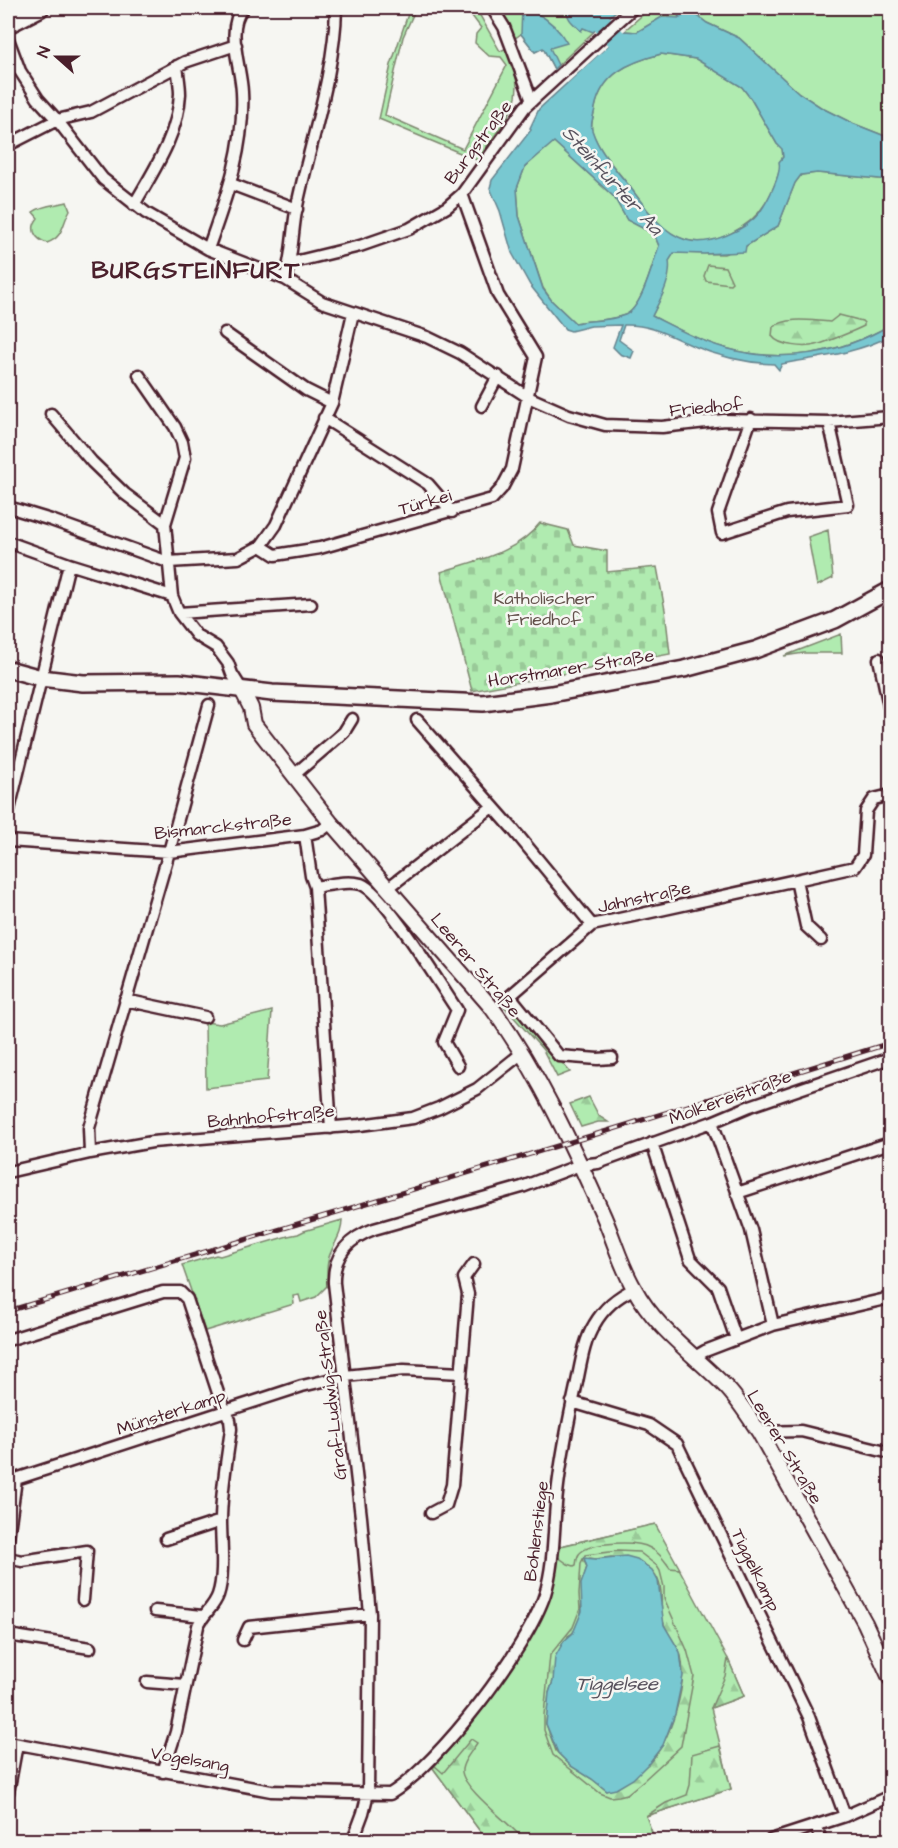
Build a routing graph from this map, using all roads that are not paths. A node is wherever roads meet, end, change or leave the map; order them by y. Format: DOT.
graph roads {
  1 [pos="41,8"];
  2 [pos="243,8"];
  3 [pos="336,8"];
  4 [pos="492,8"];
  5 [pos="633,8"];
  6 [pos="8,25"];
  7 [pos="8,39"];
  8 [pos="236,45"];
  9 [pos="177,66"];
  10 [pos="532,101"];
  11 [pos="57,120"];
  12 [pos="8,145"];
  13 [pos="231,184"];
  14 [pos="462,194"];
  15 [pos="134,205"];
  16 [pos="297,208"];
  17 [pos="208,249"];
  18 [pos="290,263"];
  19 [pos="285,279"];
  20 [pos="353,313"];
  21 [pos="225,333"];
  22 [pos="139,375"];
  23 [pos="498,376"];
  24 [pos="528,397"];
  25 [pos="332,403"];
  26 [pos="482,406"];
  27 [pos="51,414"];
  28 [pos="891,417"];
  29 [pos="324,418"];
  30 [pos="751,419"];
  31 [pos="829,422"];
  32 [pos="8,507"];
  33 [pos="453,512"];
  34 [pos="165,524"];
  35 [pos="8,542"];
  36 [pos="261,546"];
  37 [pos="168,562"];
  38 [pos="69,564"];
  39 [pos="891,590"];
  40 [pos="172,596"];
  41 [pos="311,604"];
  42 [pos="179,613"];
  43 [pos="879,659"];
  44 [pos="8,669"];
  45 [pos="41,678"];
  46 [pos="242,690"];
  47 [pos="208,705"];
  48 [pos="891,711"];
  49 [pos="352,719"];
  50 [pos="417,720"];
  51 [pos="294,775"];
  52 [pos="891,795"];
  53 [pos="492,807"];
  54 [pos="8,814"];
  55 [pos="332,823"];
  56 [pos="305,835"];
  57 [pos="8,841"];
  58 [pos="169,852"];
  59 [pos="796,880"];
  60 [pos="315,887"];
  61 [pos="388,888"];
  62 [pos="592,925"];
  63 [pos="821,940"];
  64 [pos="126,1000"];
  65 [pos="205,1017"];
  66 [pos="522,1053"];
  67 [pos="612,1058"];
  68 [pos="891,1058"];
  69 [pos="458,1066"];
  70 [pos="712,1122"];
  71 [pos="330,1128"];
  72 [pos="652,1143"];
  73 [pos="891,1143"];
  74 [pos="90,1154"];
  75 [pos="580,1165"];
  76 [pos="8,1172"];
  77 [pos="737,1193"];
  78 [pos="474,1264"];
  79 [pos="634,1288"];
  80 [pos="891,1298"];
  81 [pos="773,1325"];
  82 [pos="736,1339"];
  83 [pos="8,1340"];
  84 [pos="693,1358"];
  85 [pos="462,1373"];
  86 [pos="345,1376"];
  87 [pos="572,1402"];
  88 [pos="225,1411"];
  89 [pos="759,1432"];
  90 [pos="891,1453"];
  91 [pos="12,1479"];
  92 [pos="431,1513"];
  93 [pos="221,1521"];
  94 [pos="8,1538"];
  95 [pos="166,1539"];
  96 [pos="8,1558"];
  97 [pos="83,1600"];
  98 [pos="155,1611"];
  99 [pos="370,1614"];
  100 [pos="202,1616"];
  101 [pos="8,1635"];
  102 [pos="243,1640"];
  103 [pos="90,1648"];
  104 [pos="891,1678"];
  105 [pos="147,1682"];
  106 [pos="185,1685"];
  107 [pos="12,1743"];
  108 [pos="163,1772"];
  109 [pos="8,1793"];
  110 [pos="368,1793"];
  111 [pos="891,1796"];
  112 [pos="845,1816"];
  113 [pos="816,1826"];
  114 [pos="353,1840"];
  115 [pos="771,1840"];
  116 [pos="821,1840"];
  1 -- 6 [label="main road"];
  2 -- 8 [label="street"];
  3 -- 16 [label="street"];
  4 -- 10 [label="street"];
  5 -- 10 [label="street, Burgstraße"];
  7 -- 11 [label="street, Friedhof"];
  8 -- 9 [label="street"];
  8 -- 13 [label="street"];
  9 -- 11 [label="street"];
  9 -- 15 [label="street"];
  10 -- 14 [label="street, Burgstraße"];
  11 -- 12 [label="street"];
  11 -- 15 [label="street, Friedhof"];
  13 -- 16 [label="street"];
  13 -- 17 [label="street"];
  14 -- 18 [label="street, Burgstraße"];
  14 -- 24 [label="street, Türkei"];
  15 -- 17 [label="street, Friedhof"];
  16 -- 18 [label="street"];
  17 -- 19 [label="street, Friedhof"];
  18 -- 19 [label="street"];
  19 -- 20 [label="street, Friedhof"];
  20 -- 23 [label="street, Friedhof"];
  20 -- 25 [label="street"];
  21 -- 25 [label="street"];
  22 -- 34 [label="street, Leerer Straße"];
  23 -- 24 [label="street, Friedhof"];
  23 -- 26 [label="street"];
  24 -- 30 [label="street, Friedhof"];
  24 -- 33 [label="street, Türkei"];
  25 -- 29 [label="street"];
  27 -- 34 [label="street"];
  28 -- 31 [label="street, Friedhof"];
  29 -- 33 [label="street"];
  29 -- 36 [label="street"];
  30 -- 31 [label="street, Friedhof"];
  30 -- 31 [label="street"];
  32 -- 37 [label="street"];
  33 -- 36 [label="street, Türkei"];
  34 -- 37 [label="street, Leerer Straße"];
  35 -- 38 [label="street"];
  36 -- 37 [label="street"];
  37 -- 40 [label="street, Leerer Straße"];
  38 -- 40 [label="street"];
  38 -- 45 [label="street"];
  39 -- 46 [label="main road, Horstmarer Straße"];
  40 -- 42 [label="street, Leerer Straße"];
  41 -- 42 [label="street"];
  42 -- 46 [label="street, Leerer Straße"];
  43 -- 48 [label="street"];
  44 -- 45 [label="main road, Horstmarer Straße"];
  45 -- 46 [label="main road, Horstmarer Straße"];
  45 -- 54 [label="street"];
  46 -- 51 [label="street, Leerer Straße"];
  47 -- 58 [label="street"];
  49 -- 51 [label="street"];
  50 -- 53 [label="street"];
  51 -- 55 [label="street, Leerer Straße"];
  52 -- 59 [label="street, Jahnstraße"];
  53 -- 61 [label="street"];
  53 -- 62 [label="street"];
  55 -- 56 [label="street, Bismarckstraße"];
  55 -- 61 [label="street, Leerer Straße"];
  56 -- 58 [label="street, Bismarckstraße"];
  56 -- 60 [label="street"];
  57 -- 58 [label="street, Bismarckstraße"];
  58 -- 64 [label="street"];
  59 -- 62 [label="street, Jahnstraße"];
  59 -- 63 [label="street"];
  60 -- 69 [label="street, Leerer Straße"];
  60 -- 71 [label="street"];
  61 -- 66 [label="street, Leerer Straße"];
  62 -- 67 [label="street, Jahnstraße"];
  64 -- 65 [label="street"];
  64 -- 74 [label="street"];
  66 -- 71 [label="street, Bahnhofstraße"];
  66 -- 75 [label="street, Leerer Straße"];
  68 -- 70 [label="street, Molkereistraße"];
  70 -- 72 [label="street, Molkereistraße"];
  70 -- 77 [label="street"];
  71 -- 74 [label="street, Bahnhofstraße"];
  72 -- 75 [label="street, Molkereistraße"];
  72 -- 82 [label="street"];
  73 -- 77 [label="street"];
  74 -- 76 [label="street, Bahnhofstraße"];
  75 -- 79 [label="street, Leerer Straße"];
  75 -- 86 [label="street, Graf-Ludwig-Straße"];
  77 -- 81 [label="street"];
  78 -- 85 [label="street"];
  79 -- 84 [label="street, Leerer Straße"];
  79 -- 87 [label="street, Bohlenstiege"];
  80 -- 81 [label="street"];
  81 -- 82 [label="street"];
  82 -- 84 [label="street"];
  83 -- 88 [label="street"];
  84 -- 89 [label="street, Leerer Straße"];
  85 -- 86 [label="street, Münsterkamp"];
  85 -- 92 [label="street"];
  86 -- 88 [label="street, Münsterkamp"];
  86 -- 99 [label="street, Graf-Ludwig-Straße"];
  87 -- 110 [label="street, Bohlenstiege"];
  87 -- 112 [label="street, Tiggelkamp"];
  88 -- 91 [label="street, Münsterkamp"];
  88 -- 93 [label="street"];
  89 -- 90 [label="street"];
  89 -- 104 [label="street, Leerer Straße"];
  91 -- 94 [label="street"];
  93 -- 95 [label="street"];
  93 -- 100 [label="street"];
  96 -- 97 [label="street"];
  98 -- 100 [label="street"];
  99 -- 102 [label="street"];
  99 -- 110 [label="street, Graf-Ludwig-Straße"];
  100 -- 106 [label="street"];
  101 -- 103 [label="street"];
  105 -- 106 [label="street"];
  106 -- 108 [label="street"];
  107 -- 108 [label="street, Vogelsang"];
  107 -- 109 [label="street"];
  108 -- 110 [label="street, Vogelsang"];
  110 -- 114 [label="street, Graf-Ludwig-Straße"];
  111 -- 112 [label="street"];
  112 -- 113 [label="street"];
  113 -- 115 [label="street"];
  113 -- 116 [label="street"];
}
